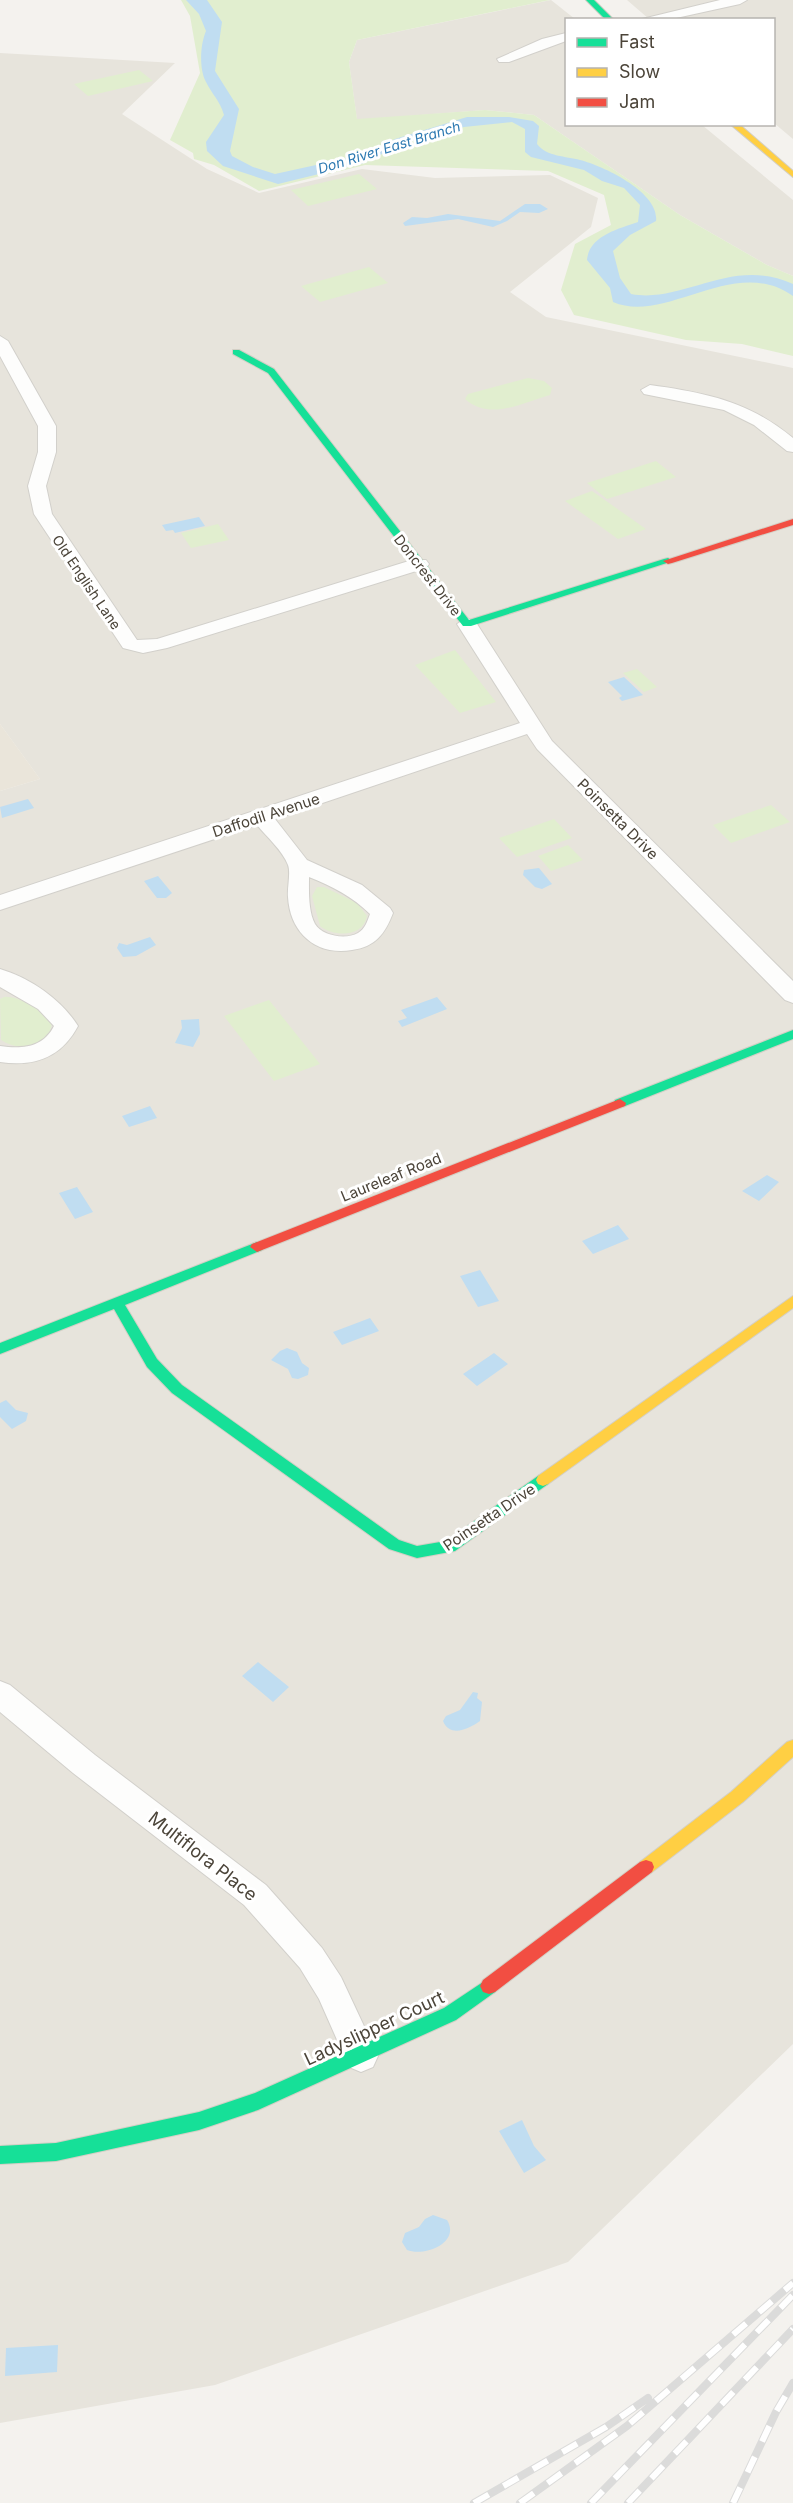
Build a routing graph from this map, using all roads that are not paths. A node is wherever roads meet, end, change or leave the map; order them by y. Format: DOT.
graph roads {
  1 [pos="590,0"];
  2 [pos="740,0"];
  3 [pos="609,18"];
  4 [pos="654,18"];
  5 [pos="565,38"];
  6 [pos="504,59"];
  7 [pos="737,126"];
  8 [pos="786,162"];
  9 [pos="793,175"];
  10 [pos="0,341"];
  11 [pos="236,352"];
  12 [pos="650,390"];
  13 [pos="793,447"];
  14 [pos="793,522"];
  15 [pos="419,564"];
  16 [pos="467,624"];
  17 [pos="532,726"];
  18 [pos="262,816"];
  19 [pos="299,865"];
  20 [pos="0,903"];
  21 [pos="0,977"];
  22 [pos="793,995"];
  23 [pos="793,1034"];
  24 [pos="0,1054"];
  25 [pos="793,1302"];
  26 [pos="117,1303"];
  27 [pos="0,1349"];
  28 [pos="0,1694"];
  29 [pos="793,1747"];
  30 [pos="361,2056"];
  31 [pos="0,2155"];
  1 -- 3 [label="street"];
  2 -- 4 [label="street"];
  5 -- 6 [label="street"];
  7 -- 8 [label="street"];
  8 -- 9 [label="street"];
  10 -- 15 [label="street, Old English Lane"];
  11 -- 15 [label="street, Doncrest Drive"];
  12 -- 13 [label="street"];
  14 -- 16 [label="street, Doncrest Drive"];
  15 -- 16 [label="street, Doncrest Drive"];
  16 -- 17 [label="street, Poinsetta Drive"];
  17 -- 18 [label="street, Daffodil Avenue"];
  17 -- 22 [label="street, Poinsetta Drive"];
  18 -- 19 [label="street"];
  18 -- 20 [label="street, Daffodil Avenue"];
  21 -- 24 [label="street"];
  23 -- 26 [label="street, Laureleaf Road"];
  25 -- 26 [label="street, Poinsetta Drive"];
  26 -- 27 [label="street, Laureleaf Road"];
  28 -- 30 [label="street, Multiflora Place"];
  29 -- 30 [label="street, Ladyslipper Court"];
  30 -- 31 [label="street, Ladyslipper Court"];
}
